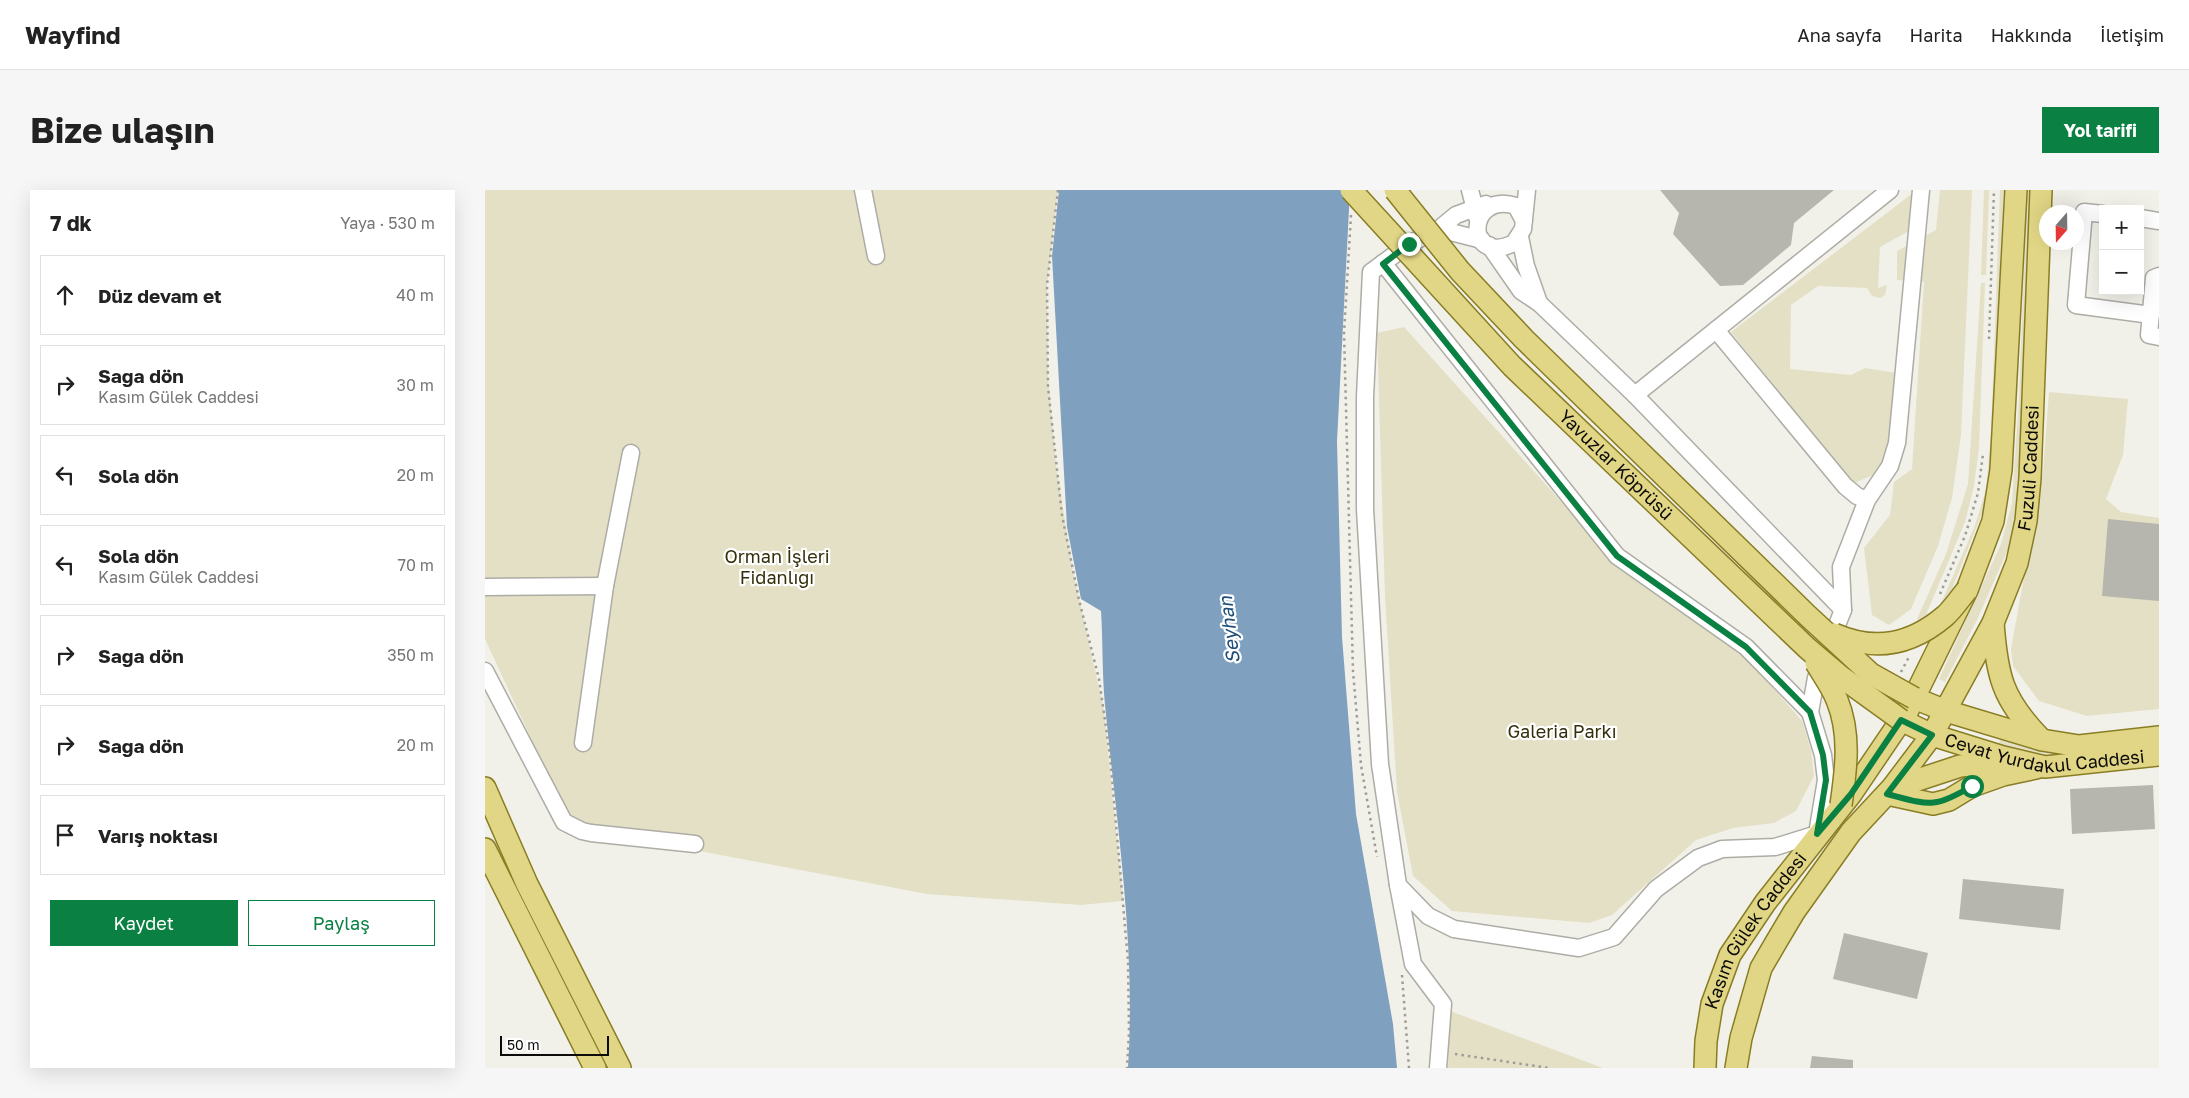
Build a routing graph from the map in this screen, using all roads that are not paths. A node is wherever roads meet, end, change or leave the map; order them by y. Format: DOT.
graph roads {
  1 [pos="863,190"];
  2 [pos="1351,190"];
  3 [pos="1395,190"];
  4 [pos="1470,190"];
  5 [pos="1527,190"];
  6 [pos="1890,190"];
  7 [pos="1921,190"];
  8 [pos="2016,190"];
  9 [pos="2041,190"];
  10 [pos="1489,203"];
  11 [pos="2099,214"];
  12 [pos="2144,218"];
  13 [pos="2159,220"];
  14 [pos="1524,221"];
  15 [pos="1439,229"];
  16 [pos="1520,237"];
  17 [pos="1486,242"];
  18 [pos="876,256"];
  19 [pos="1383,264"];
  20 [pos="2159,276"];
  21 [pos="1539,303"];
  22 [pos="2151,316"];
  23 [pos="1716,330"];
  24 [pos="2159,337"];
  25 [pos="1635,395"];
  26 [pos="631,453"];
  27 [pos="1867,500"];
  28 [pos="605,586"];
  29 [pos="485,587"];
  30 [pos="1967,590"];
  31 [pos="1843,610"];
  32 [pos="1993,623"];
  33 [pos="1823,630"];
  34 [pos="1807,648"];
  35 [pos="485,671"];
  36 [pos="1908,709"];
  37 [pos="1810,712"];
  38 [pos="1938,724"];
  39 [pos="2159,737"];
  40 [pos="2042,740"];
  41 [pos="583,743"];
  42 [pos="2159,754"];
  43 [pos="2019,761"];
  44 [pos="2045,767"];
  45 [pos="485,788"];
  46 [pos="1890,791"];
  47 [pos="1841,805"];
  48 [pos="1817,834"];
  49 [pos="695,844"];
  50 [pos="485,849"];
  51 [pos="1398,885"];
  52 [pos="595,1068"];
  53 [pos="619,1068"];
  54 [pos="1439,1068"];
  55 [pos="1705,1068"];
  56 [pos="1736,1068"];
  1 -- 18 [label="street"];
  2 -- 34 [label="main road, Yavuzlar Köprüsü, bridge"];
  3 -- 33 [label="main road, Yavuzlar Köprüsü, bridge"];
  4 -- 10 [label="street"];
  5 -- 14 [label="street"];
  6 -- 23 [label="street"];
  7 -- 27 [label="street"];
  8 -- 30 [label="main road, Fuzuli Caddesi"];
  9 -- 32 [label="main road, Fuzuli Caddesi"];
  10 -- 14 [label="street"];
  10 -- 15 [label="street"];
  10 -- 17 [label="street"];
  11 -- 22 [label="street"];
  12 -- 13 [label="street"];
  14 -- 16 [label="street"];
  15 -- 17 [label="street"];
  15 -- 19 [label="street"];
  16 -- 17 [label="street"];
  16 -- 21 [label="street"];
  17 -- 21 [label="street"];
  19 -- 37 [label="street"];
  19 -- 51 [label="street"];
  20 -- 22 [label="street"];
  21 -- 25 [label="street"];
  22 -- 24 [label="street"];
  23 -- 25 [label="street"];
  23 -- 27 [label="street"];
  25 -- 31 [label="street"];
  26 -- 28 [label="street"];
  27 -- 31 [label="street"];
  28 -- 29 [label="street"];
  28 -- 41 [label="street"];
  30 -- 33 [label="main road, bridge"];
  30 -- 36 [label="main road, Fuzuli Caddesi"];
  31 -- 37 [label="street"];
  32 -- 38 [label="main road, Fuzuli Caddesi"];
  32 -- 40 [label="main road"];
  33 -- 36 [label="main road, Yavuzlar Köprüsü, bridge"];
  34 -- 36 [label="main road, Yavuzlar Köprüsü, bridge"];
  34 -- 47 [label="main road, bridge"];
  35 -- 49 [label="street"];
  36 -- 38 [label="main road"];
  36 -- 47 [label="main road, Kasım Gülek Caddesi"];
  37 -- 48 [label="street"];
  38 -- 40 [label="main road, Cevat Yurdakul Caddesi"];
  38 -- 43 [label="main road, Cevat Yurdakul Caddesi"];
  38 -- 46 [label="main road, Kasım Gülek Caddesi"];
  39 -- 40 [label="main road, Cevat Yurdakul Caddesi"];
  42 -- 44 [label="main road, Cevat Yurdakul Caddesi"];
  43 -- 44 [label="main road, Cevat Yurdakul Caddesi"];
  43 -- 46 [label="main road"];
  44 -- 46 [label="main road"];
  45 -- 53 [label="main road"];
  46 -- 56 [label="main road, Kasım Gülek Caddesi"];
  47 -- 48 [label="main road, Kasım Gülek Caddesi"];
  48 -- 51 [label="street"];
  48 -- 55 [label="main road, Kasım Gülek Caddesi"];
  50 -- 52 [label="main road"];
  51 -- 54 [label="street"];
}
